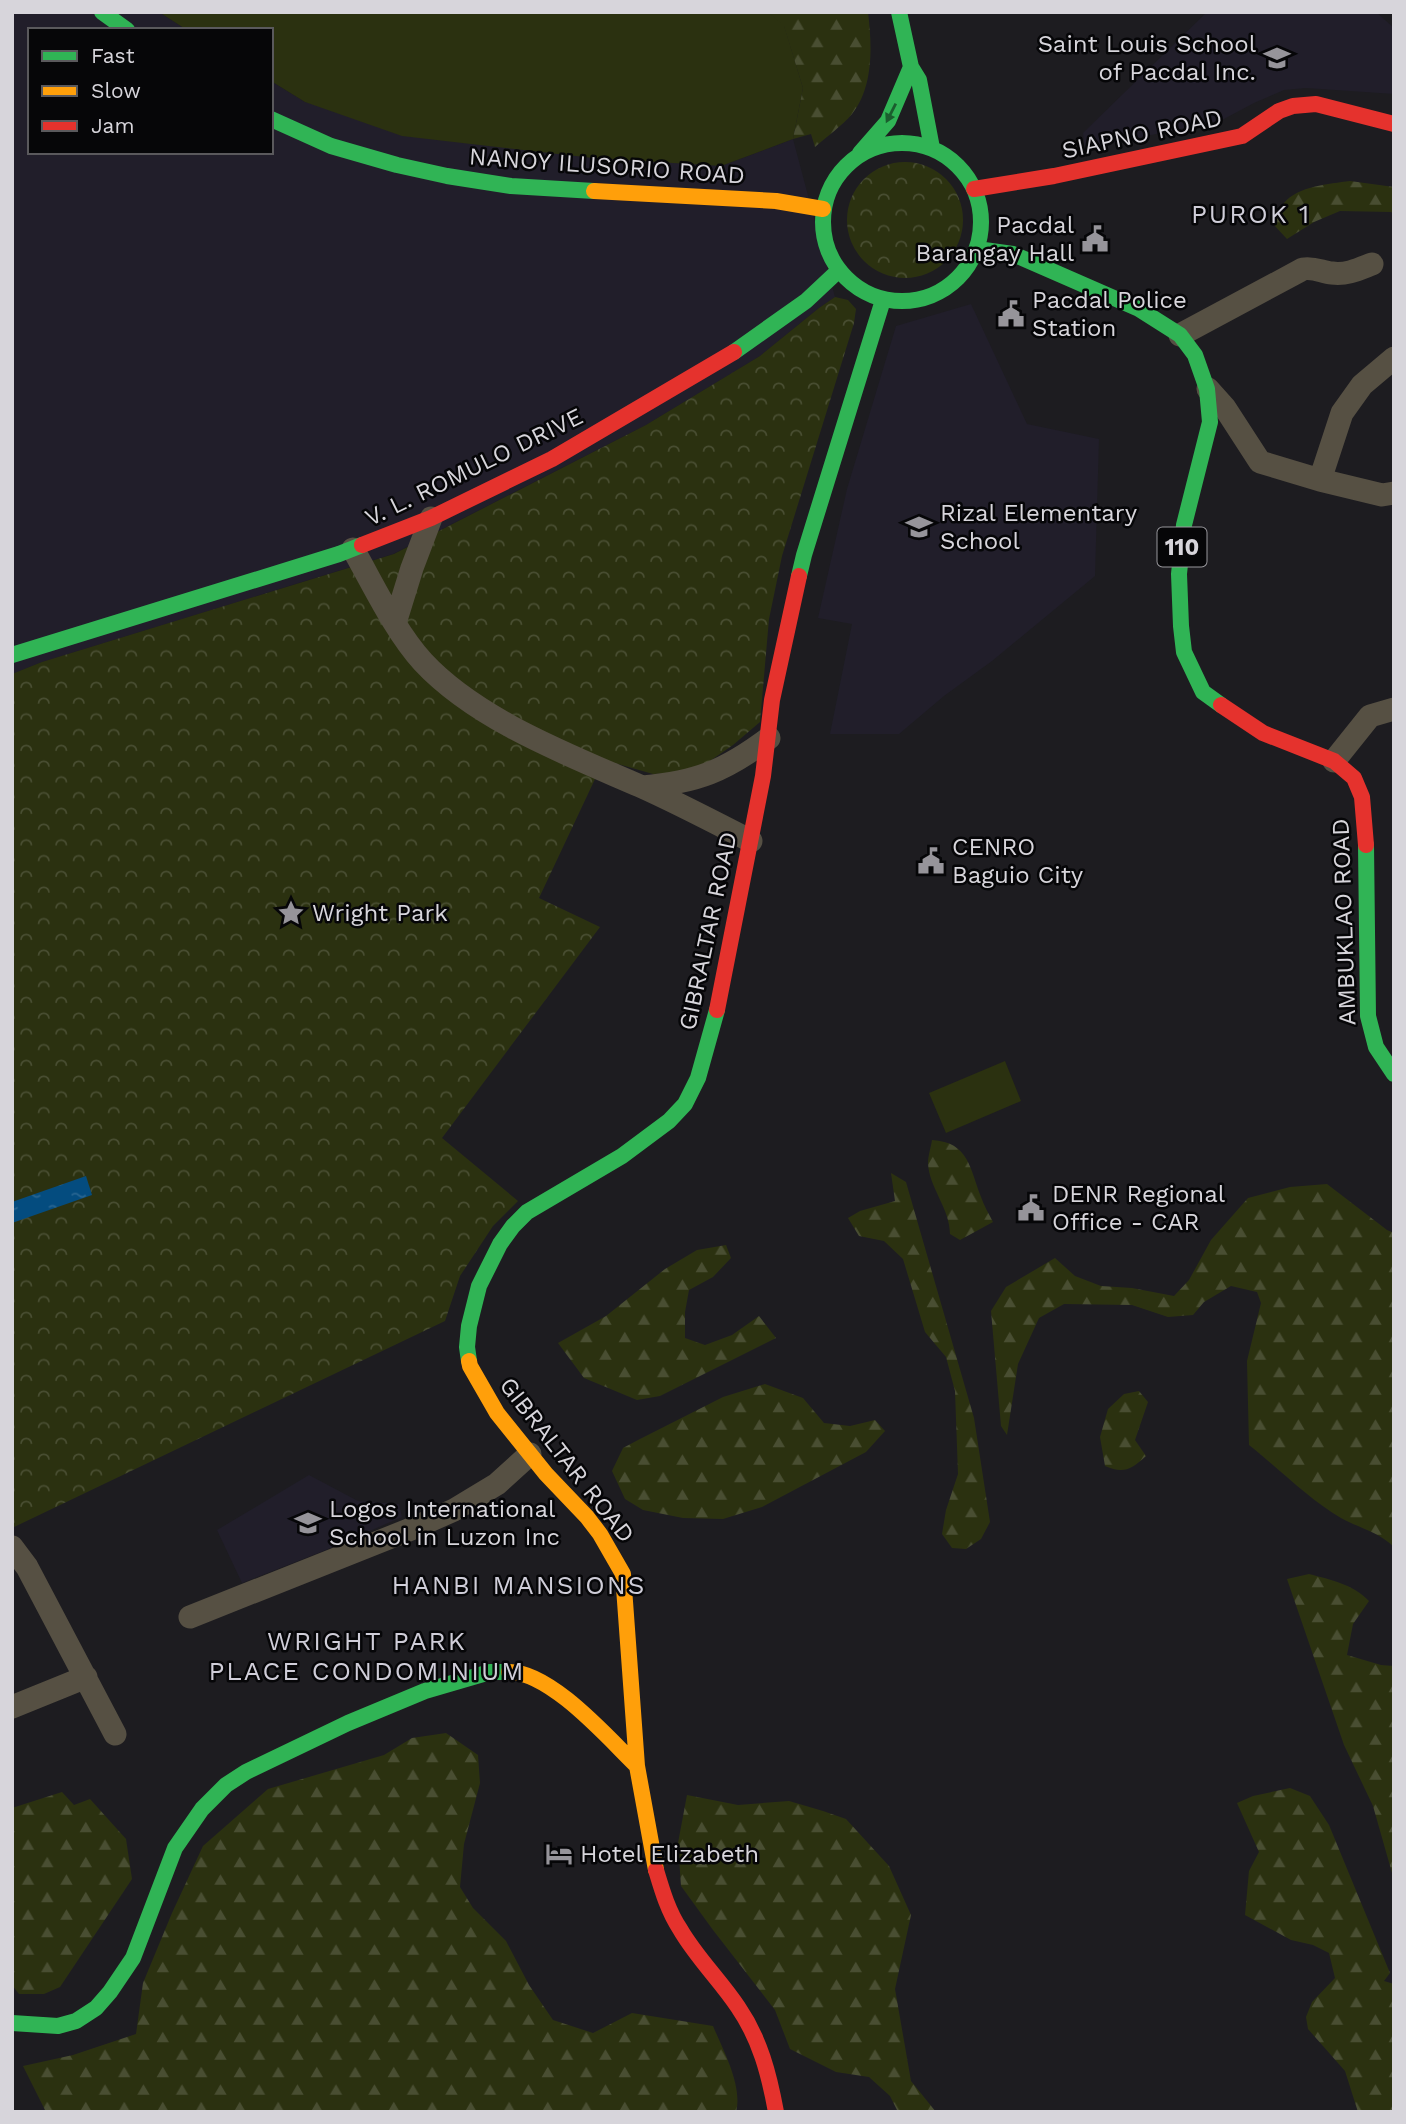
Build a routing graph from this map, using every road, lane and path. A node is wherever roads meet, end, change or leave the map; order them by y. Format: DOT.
graph roads {
  1 [pos="102,12"];
  2 [pos="900,12"];
  3 [pos="124,28"];
  4 [pos="911,68"];
  5 [pos="273,120"];
  6 [pos="1394,124"];
  7 [pos="932,148"];
  8 [pos="860,153"];
  9 [pos="974,189"];
  10 [pos="823,209"];
  11 [pos="977,249"];
  12 [pos="1372,264"];
  13 [pos="838,271"];
  14 [pos="883,300"];
  15 [pos="1180,335"];
  16 [pos="1394,358"];
  17 [pos="1208,389"];
  18 [pos="1320,480"];
  19 [pos="1394,493"];
  20 [pos="431,518"];
  21 [pos="352,549"];
  22 [pos="395,622"];
  23 [pos="12,655"];
  24 [pos="1394,709"];
  25 [pos="769,738"];
  26 [pos="1334,761"];
  27 [pos="643,788"];
  28 [pos="751,841"];
  29 [pos="1394,1074"];
  30 [pos="530,1454"];
  31 [pos="12,1547"];
  32 [pos="190,1617"];
  33 [pos="86,1677"];
  34 [pos="12,1707"];
  35 [pos="115,1734"];
  36 [pos="637,1766"];
  37 [pos="12,2023"];
  38 [pos="776,2112"];
  1 -- 3 [label="main road"];
  2 -- 4 [label="main road"];
  4 -- 7 [label="main road"];
  4 -- 8 [label="main road, one-way"];
  5 -- 10 [label="main road, NANOY ILUSORIO ROAD"];
  6 -- 9 [label="main road, SIAPNO ROAD"];
  7 -- 8 [label="main road"];
  7 -- 9 [label="main road"];
  8 -- 10 [label="main road"];
  9 -- 11 [label="main road"];
  10 -- 13 [label="main road"];
  11 -- 14 [label="main road"];
  11 -- 15 [label="main road, AMBUKLAO ROAD / 110"];
  12 -- 15 [label="street"];
  13 -- 14 [label="main road"];
  13 -- 20 [label="main road, V. L. ROMULO DRIVE"];
  14 -- 25 [label="main road, GIBRALTAR ROAD"];
  15 -- 17 [label="main road, AMBUKLAO ROAD / 110"];
  16 -- 18 [label="street"];
  17 -- 18 [label="street"];
  17 -- 26 [label="main road, AMBUKLAO ROAD / 110"];
  18 -- 19 [label="street"];
  20 -- 21 [label="main road, V. L. ROMULO DRIVE"];
  20 -- 22 [label="street"];
  21 -- 22 [label="street"];
  21 -- 23 [label="main road, V. L. ROMULO DRIVE"];
  22 -- 27 [label="street"];
  24 -- 26 [label="street"];
  25 -- 27 [label="street"];
  25 -- 28 [label="main road, GIBRALTAR ROAD"];
  26 -- 29 [label="main road, AMBUKLAO ROAD / 110"];
  27 -- 28 [label="street"];
  28 -- 30 [label="main road, GIBRALTAR ROAD"];
  30 -- 32 [label="street"];
  30 -- 36 [label="main road, GIBRALTAR ROAD"];
  31 -- 33 [label="street"];
  33 -- 34 [label="street"];
  33 -- 35 [label="street"];
  36 -- 37 [label="main road"];
  36 -- 38 [label="main road, GIBRALTAR ROAD"];
}
